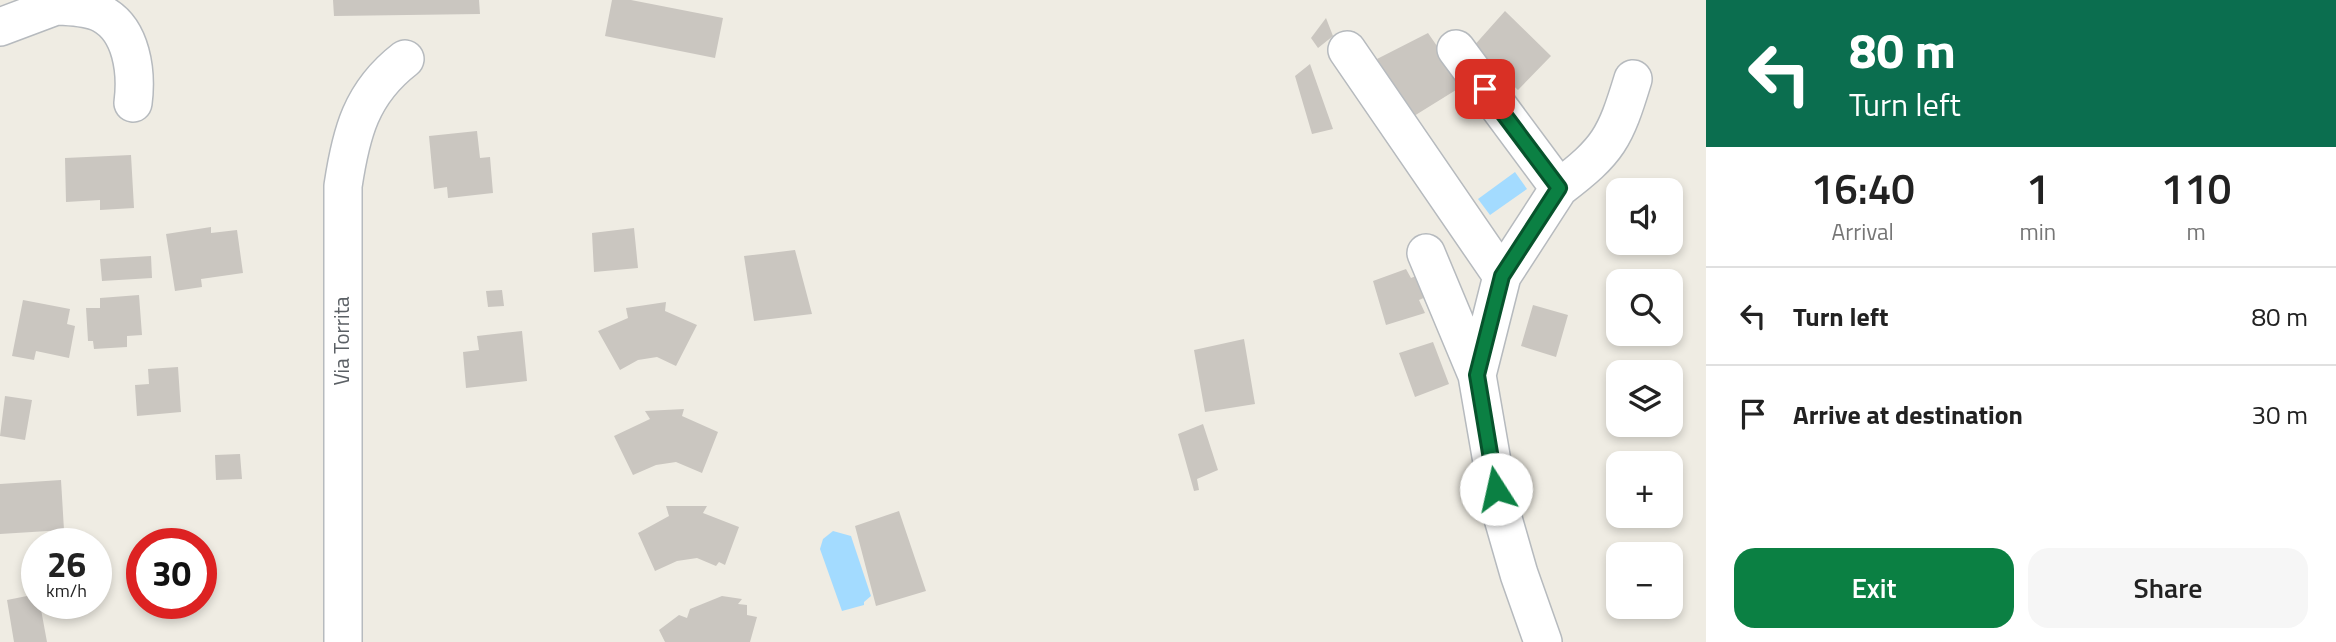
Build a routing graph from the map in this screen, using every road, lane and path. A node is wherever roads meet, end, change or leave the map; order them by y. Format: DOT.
graph roads {
  1 [pos="65,3"];
  2 [pos="0,27"];
  3 [pos="1456,49"];
  4 [pos="1347,50"];
  5 [pos="405,59"];
  6 [pos="1633,79"];
  7 [pos="133,103"];
  8 [pos="1559,188"];
  9 [pos="1426,253"];
  10 [pos="1502,276"];
  11 [pos="1477,375"];
  12 [pos="343,642"];
  13 [pos="1543,642"];
  1 -- 2 [label="street"];
  1 -- 7 [label="street"];
  3 -- 8 [label="street"];
  4 -- 10 [label="street"];
  5 -- 12 [label="street, Via Torrita"];
  6 -- 8 [label="street"];
  8 -- 10 [label="street"];
  9 -- 11 [label="street"];
  10 -- 11 [label="street"];
  11 -- 13 [label="street"];
}
